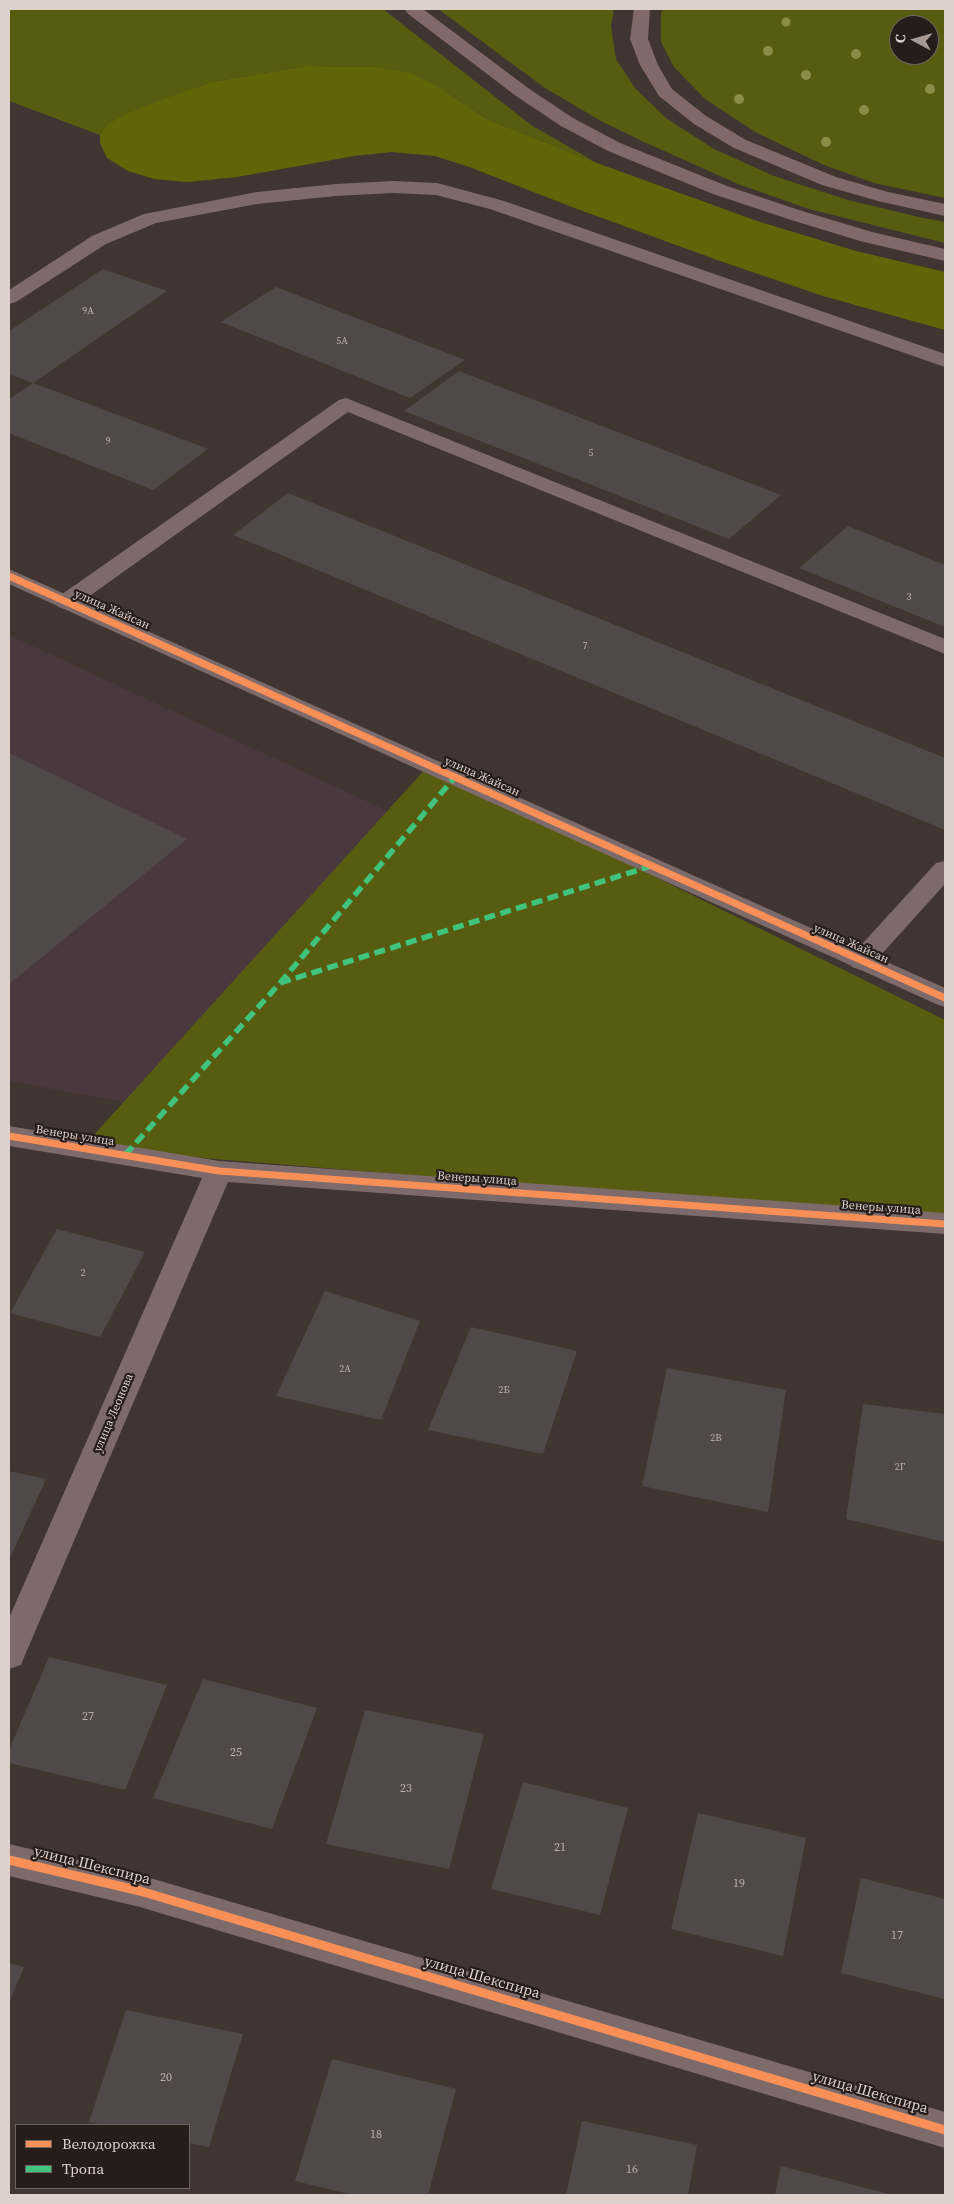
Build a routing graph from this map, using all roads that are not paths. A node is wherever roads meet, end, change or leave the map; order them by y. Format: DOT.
graph roads {
  1 [pos="412,9"];
  2 [pos="642,9"];
  3 [pos="945,210"];
  4 [pos="945,255"];
  5 [pos="9,298"];
  6 [pos="945,361"];
  7 [pos="9,576"];
  8 [pos="66,602"];
  9 [pos="945,647"];
  10 [pos="945,869"];
  11 [pos="861,962"];
  12 [pos="945,998"];
  13 [pos="9,1136"];
  14 [pos="219,1172"];
  15 [pos="945,1224"];
  16 [pos="9,1655"];
  17 [pos="9,1860"];
  18 [pos="945,2130"];
  1 -- 4 [label="main road"];
  2 -- 3 [label="main road"];
  5 -- 6 [label="street"];
  7 -- 8 [label="street, улица Жайсан"];
  8 -- 9 [label="street"];
  8 -- 11 [label="street, улица Жайсан"];
  10 -- 11 [label="street"];
  11 -- 12 [label="street, улица Жайсан"];
  13 -- 14 [label="street, Венеры улица"];
  14 -- 15 [label="street, Венеры улица"];
  14 -- 16 [label="street, улица Леонова"];
  17 -- 18 [label="street, улица Шекспира"];
}
